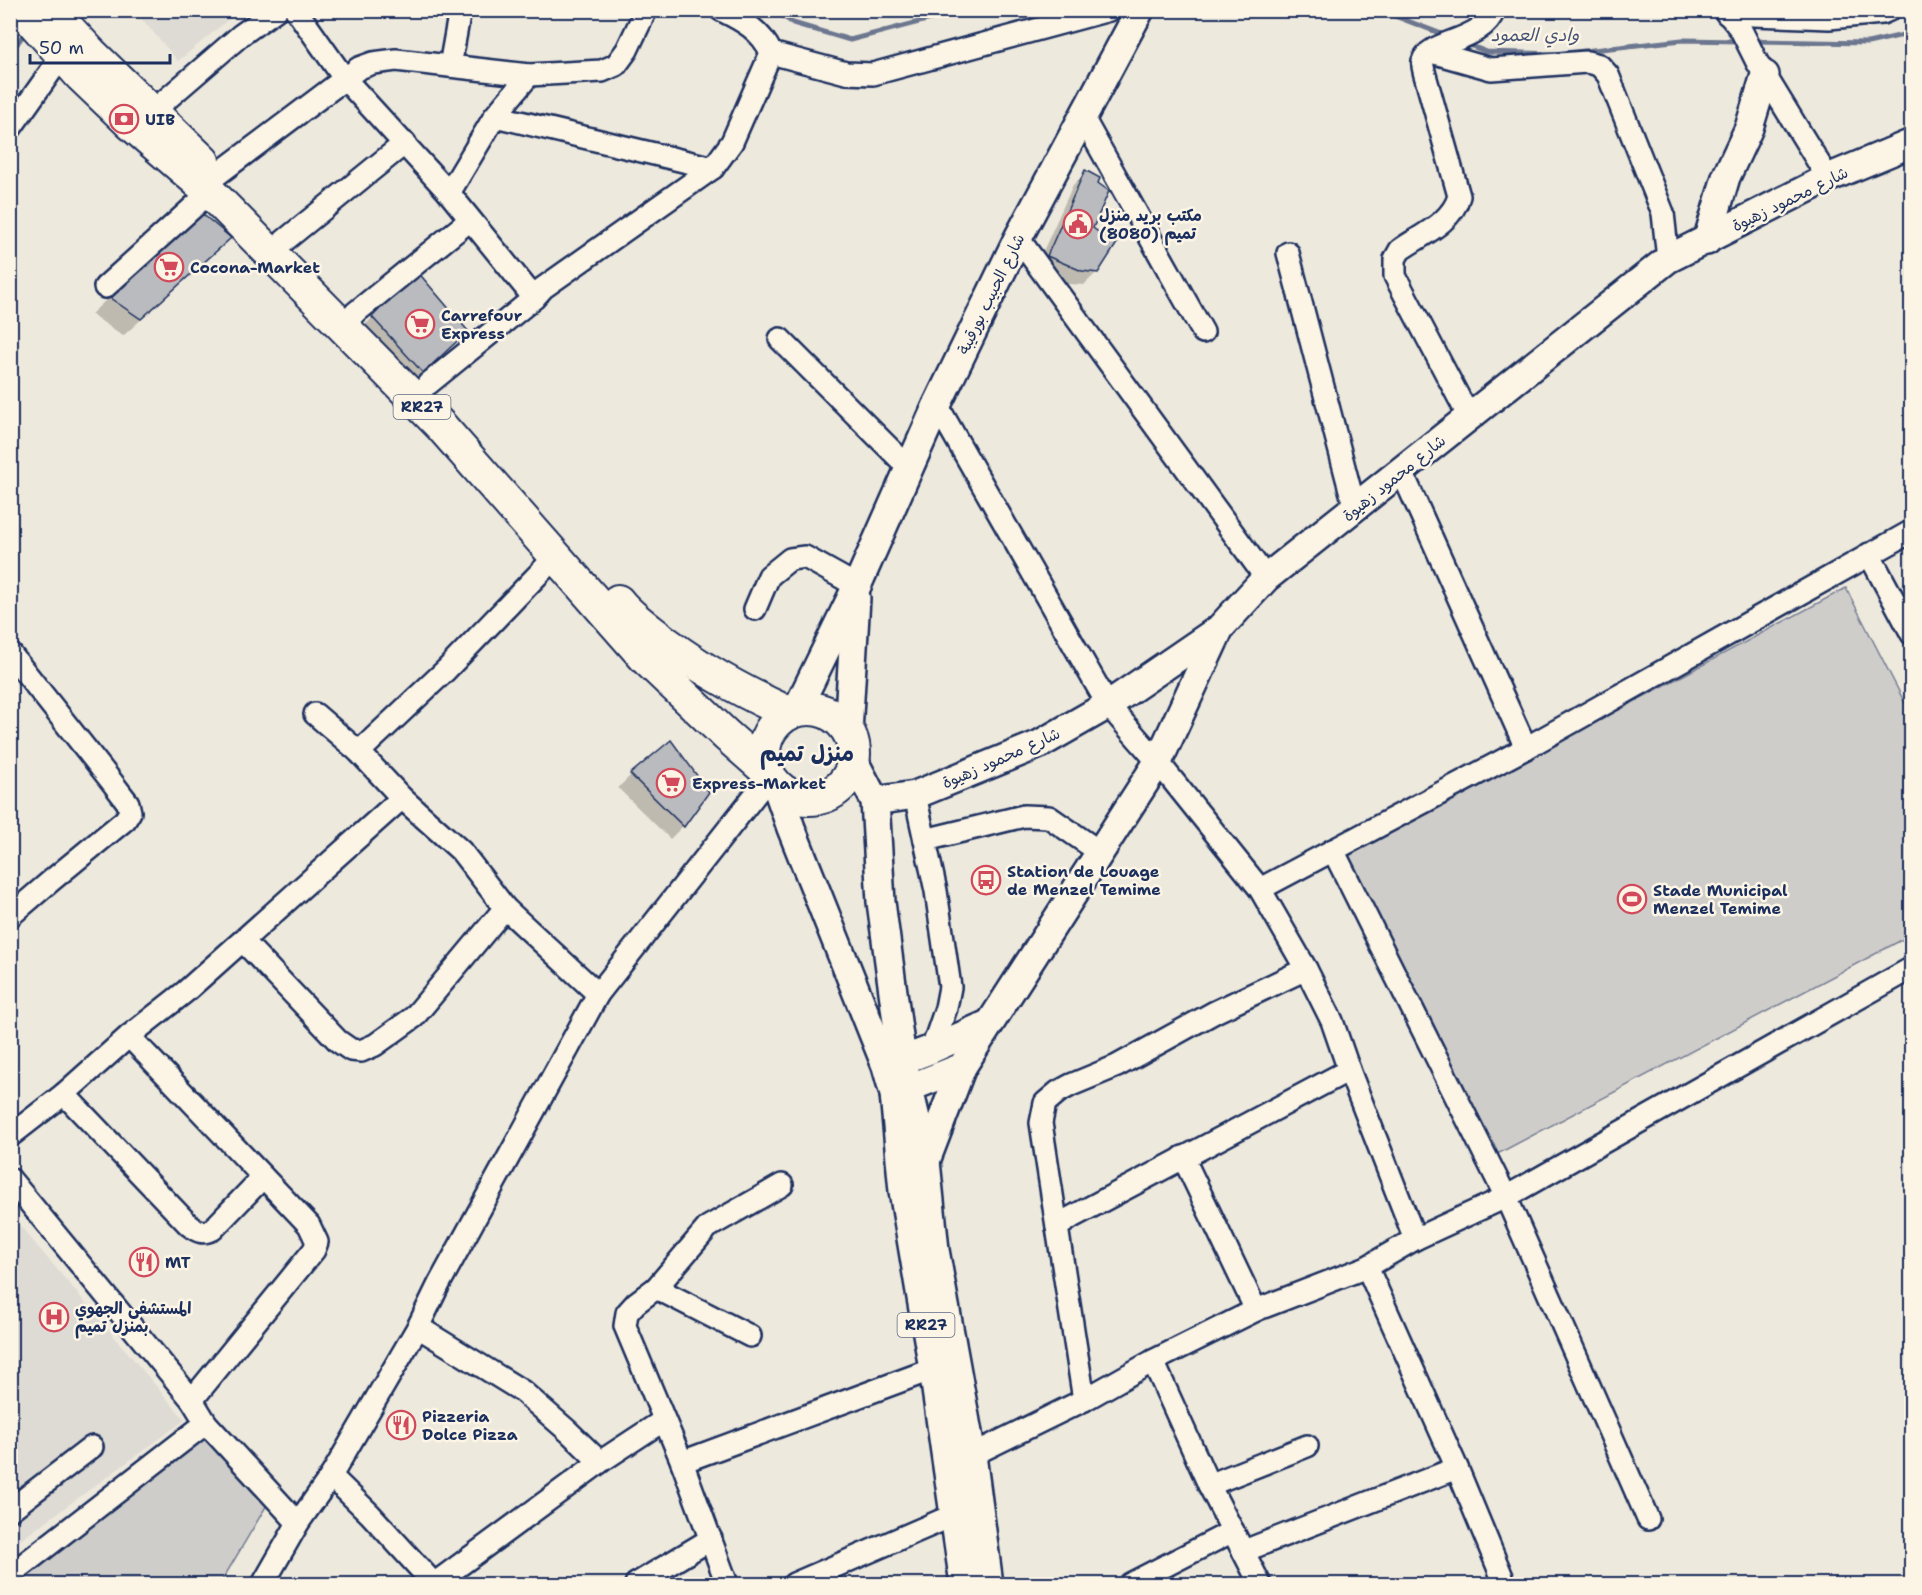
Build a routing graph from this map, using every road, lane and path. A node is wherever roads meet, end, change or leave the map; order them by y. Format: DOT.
graph roads {
  1 [pos="22,10"];
  2 [pos="51,10"];
  3 [pos="276,10"];
  4 [pos="296,10"];
  5 [pos="460,10"];
  6 [pos="646,10"];
  7 [pos="722,10"];
  8 [pos="1109,10"];
  9 [pos="1140,10"];
  10 [pos="1494,10"];
  11 [pos="1889,10"];
  12 [pos="1731,18"];
  13 [pos="71,49"];
  14 [pos="1435,50"];
  15 [pos="771,53"];
  16 [pos="450,66"];
  17 [pos="1761,68"];
  18 [pos="529,75"];
  19 [pos="344,78"];
  20 [pos="153,111"];
  21 [pos="495,116"];
  22 [pos="1082,116"];
  23 [pos="10,129"];
  24 [pos="405,143"];
  25 [pos="1911,143"];
  26 [pos="713,168"];
  27 [pos="1828,178"];
  28 [pos="210,184"];
  29 [pos="449,193"];
  30 [pos="470,220"];
  31 [pos="1018,238"];
  32 [pos="1707,241"];
  33 [pos="284,242"];
  34 [pos="1288,253"];
  35 [pos="1668,259"];
  36 [pos="105,287"];
  37 [pos="534,298"];
  38 [pos="355,312"];
  39 [pos="1203,332"];
  40 [pos="780,339"];
  41 [pos="428,384"];
  42 [pos="937,405"];
  43 [pos="1469,417"];
  44 [pos="909,468"];
  45 [pos="1402,472"];
  46 [pos="1355,509"];
  47 [pos="1911,531"];
  48 [pos="1869,554"];
  49 [pos="556,556"];
  50 [pos="1266,578"];
  51 [pos="857,586"];
  52 [pos="755,609"];
  53 [pos="1219,629"];
  54 [pos="1911,634"];
  55 [pos="10,653"];
  56 [pos="1108,705"];
  57 [pos="792,712"];
  58 [pos="315,714"];
  59 [pos="851,745"];
  60 [pos="1526,748"];
  61 [pos="359,752"];
  62 [pos="1158,762"];
  63 [pos="771,778"];
  64 [pos="915,795"];
  65 [pos="402,798"];
  66 [pos="875,801"];
  67 [pos="926,840"];
  68 [pos="1333,850"];
  69 [pos="1101,853"];
  70 [pos="1260,889"];
  71 [pos="505,908"];
  72 [pos="10,916"];
  73 [pos="243,941"];
  74 [pos="1911,968"];
  75 [pos="1306,969"];
  76 [pos="598,994"];
  77 [pos="988,1024"];
  78 [pos="129,1036"];
  79 [pos="932,1049"];
  80 [pos="894,1063"];
  81 [pos="962,1067"];
  82 [pos="1349,1070"];
  83 [pos="902,1092"];
  84 [pos="64,1094"];
  85 [pos="10,1136"];
  86 [pos="1183,1157"];
  87 [pos="926,1161"];
  88 [pos="263,1177"];
  89 [pos="10,1179"];
  90 [pos="782,1185"];
  91 [pos="1506,1197"];
  92 [pos="1057,1227"];
  93 [pos="1415,1239"];
  94 [pos="1368,1267"];
  95 [pos="656,1288"];
  96 [pos="1256,1310"];
  97 [pos="418,1327"];
  98 [pos="750,1336"];
  99 [pos="1153,1361"];
  100 [pos="933,1369"];
  101 [pos="192,1400"];
  102 [pos="1084,1400"];
  103 [pos="664,1420"];
  104 [pos="206,1423"];
  105 [pos="1307,1446"];
  106 [pos="92,1447"];
  107 [pos="959,1455"];
  108 [pos="600,1462"];
  109 [pos="682,1462"];
  110 [pos="1457,1468"];
  111 [pos="330,1476"];
  112 [pos="1209,1485"];
  113 [pos="10,1510"];
  114 [pos="954,1515"];
  115 [pos="1648,1519"];
  116 [pos="298,1523"];
  117 [pos="1233,1531"];
  118 [pos="711,1539"];
  119 [pos="1244,1551"];
  120 [pos="10,1575"];
  121 [pos="263,1584"];
  122 [pos="434,1584"];
  123 [pos="636,1584"];
  124 [pos="727,1584"];
  125 [pos="794,1584"];
  126 [pos="964,1584"];
  127 [pos="990,1584"];
  128 [pos="1130,1584"];
  129 [pos="1260,1584"];
  130 [pos="1505,1584"];
  1 -- 13 [label="highway, RR27"];
  2 -- 13 [label="highway, RR27"];
  3 -- 20 [label="street"];
  4 -- 19 [label="street"];
  5 -- 16 [label="street"];
  6 -- 18 [label="street"];
  7 -- 15 [label="street"];
  8 -- 15 [label="street"];
  9 -- 22 [label="main road, شارع الحبيب بورقيبة"];
  10 -- 14 [label="street"];
  11 -- 12 [label="street"];
  12 -- 17 [label="street"];
  13 -- 20 [label="highway, RR27"];
  13 -- 23 [label="street"];
  13 -- 28 [label="highway, RR27"];
  14 -- 35 [label="street"];
  14 -- 43 [label="street"];
  15 -- 26 [label="street"];
  16 -- 18 [label="street"];
  16 -- 19 [label="street"];
  17 -- 27 [label="street"];
  17 -- 32 [label="main road"];
  18 -- 21 [label="street"];
  19 -- 24 [label="street"];
  19 -- 28 [label="street"];
  20 -- 28 [label="highway, RR27"];
  21 -- 26 [label="street"];
  21 -- 29 [label="street"];
  22 -- 31 [label="main road, شارع الحبيب بورقيبة"];
  22 -- 39 [label="street"];
  24 -- 29 [label="street"];
  24 -- 33 [label="street"];
  25 -- 27 [label="main road, شارع محمود زهيوة"];
  26 -- 37 [label="street"];
  27 -- 32 [label="main road, شارع محمود زهيوة"];
  28 -- 33 [label="highway, RR27"];
  28 -- 36 [label="street"];
  28 -- 49 [label="highway, RR27"];
  29 -- 30 [label="street"];
  30 -- 37 [label="street"];
  30 -- 38 [label="street"];
  31 -- 42 [label="main road, شارع الحبيب بورقيبة"];
  31 -- 50 [label="street"];
  32 -- 35 [label="main road, شارع محمود زهيوة"];
  33 -- 38 [label="highway, RR27"];
  34 -- 46 [label="street"];
  35 -- 43 [label="main road, شارع محمود زهيوة"];
  37 -- 41 [label="street"];
  38 -- 41 [label="highway, RR27"];
  40 -- 44 [label="street"];
  41 -- 57 [label="highway, RR27"];
  42 -- 44 [label="main road, شارع الحبيب بورقيبة"];
  42 -- 56 [label="street"];
  43 -- 45 [label="main road, شارع محمود زهيوة"];
  44 -- 51 [label="main road, شارع الحبيب بورقيبة"];
  45 -- 46 [label="main road, شارع محمود زهيوة"];
  45 -- 60 [label="street"];
  46 -- 50 [label="main road, شارع محمود زهيوة"];
  47 -- 48 [label="street"];
  48 -- 54 [label="street"];
  48 -- 60 [label="street"];
  49 -- 61 [label="street"];
  49 -- 63 [label="highway, RR27"];
  50 -- 53 [label="main road, شارع محمود زهيوة"];
  51 -- 52 [label="street"];
  51 -- 57 [label="main road, شارع الحبيب بورقيبة"];
  51 -- 59 [label="main road, شارع الحبيب بورقيبة"];
  53 -- 56 [label="main road, شارع محمود زهيوة"];
  53 -- 62 [label="main road"];
  55 -- 72 [label="street"];
  56 -- 62 [label="street"];
  56 -- 64 [label="main road, شارع محمود زهيوة"];
  57 -- 59 [label="highway, RR27"];
  57 -- 63 [label="highway, RR27"];
  58 -- 61 [label="street"];
  59 -- 63 [label="highway, RR27"];
  59 -- 66 [label="main road, RR27"];
  60 -- 68 [label="street"];
  61 -- 65 [label="street"];
  62 -- 69 [label="main road"];
  62 -- 70 [label="street"];
  63 -- 76 [label="street"];
  63 -- 80 [label="main road, RR27"];
  64 -- 66 [label="main road, شارع محمود زهيوة"];
  64 -- 67 [label="street"];
  65 -- 71 [label="street"];
  65 -- 73 [label="street"];
  66 -- 80 [label="main road, RR27"];
  67 -- 69 [label="street"];
  67 -- 79 [label="street"];
  68 -- 70 [label="street"];
  68 -- 91 [label="street"];
  69 -- 77 [label="main road"];
  70 -- 75 [label="street"];
  71 -- 73 [label="street"];
  71 -- 76 [label="street"];
  73 -- 78 [label="street"];
  74 -- 91 [label="street"];
  75 -- 82 [label="street"];
  75 -- 92 [label="street"];
  76 -- 97 [label="street"];
  77 -- 79 [label="main road"];
  77 -- 81 [label="main road"];
  78 -- 84 [label="street"];
  78 -- 88 [label="street"];
  79 -- 80 [label="main road"];
  80 -- 83 [label="main road, RR27"];
  81 -- 83 [label="main road"];
  81 -- 87 [label="main road"];
  82 -- 86 [label="street"];
  82 -- 93 [label="street"];
  83 -- 87 [label="main road, RR27"];
  83 -- 100 [label="main road, RR27"];
  84 -- 85 [label="street"];
  84 -- 88 [label="street"];
  86 -- 92 [label="street"];
  86 -- 96 [label="street"];
  87 -- 107 [label="main road, RR27"];
  88 -- 101 [label="street"];
  89 -- 101 [label="street"];
  90 -- 95 [label="street"];
  91 -- 93 [label="street"];
  91 -- 115 [label="street"];
  92 -- 102 [label="street"];
  93 -- 94 [label="street"];
  94 -- 96 [label="street"];
  94 -- 110 [label="street"];
  95 -- 98 [label="street"];
  95 -- 103 [label="street"];
  96 -- 99 [label="street"];
  97 -- 108 [label="street"];
  97 -- 111 [label="street"];
  99 -- 102 [label="street"];
  99 -- 112 [label="street"];
  100 -- 107 [label="main road, RR27"];
  100 -- 109 [label="street"];
  101 -- 104 [label="street"];
  102 -- 107 [label="street"];
  103 -- 108 [label="street"];
  103 -- 109 [label="street"];
  104 -- 116 [label="street"];
  104 -- 120 [label="street"];
  105 -- 112 [label="street"];
  106 -- 113 [label="street"];
  107 -- 114 [label="main road, RR27"];
  107 -- 127 [label="main road, RR27"];
  108 -- 122 [label="street"];
  109 -- 118 [label="street"];
  110 -- 119 [label="street"];
  110 -- 130 [label="street"];
  111 -- 116 [label="street"];
  111 -- 122 [label="street"];
  112 -- 117 [label="street"];
  114 -- 125 [label="street"];
  114 -- 126 [label="main road, RR27"];
  116 -- 121 [label="street"];
  117 -- 119 [label="street"];
  117 -- 128 [label="street"];
  118 -- 123 [label="street"];
  118 -- 124 [label="street"];
  119 -- 129 [label="street"];
}
